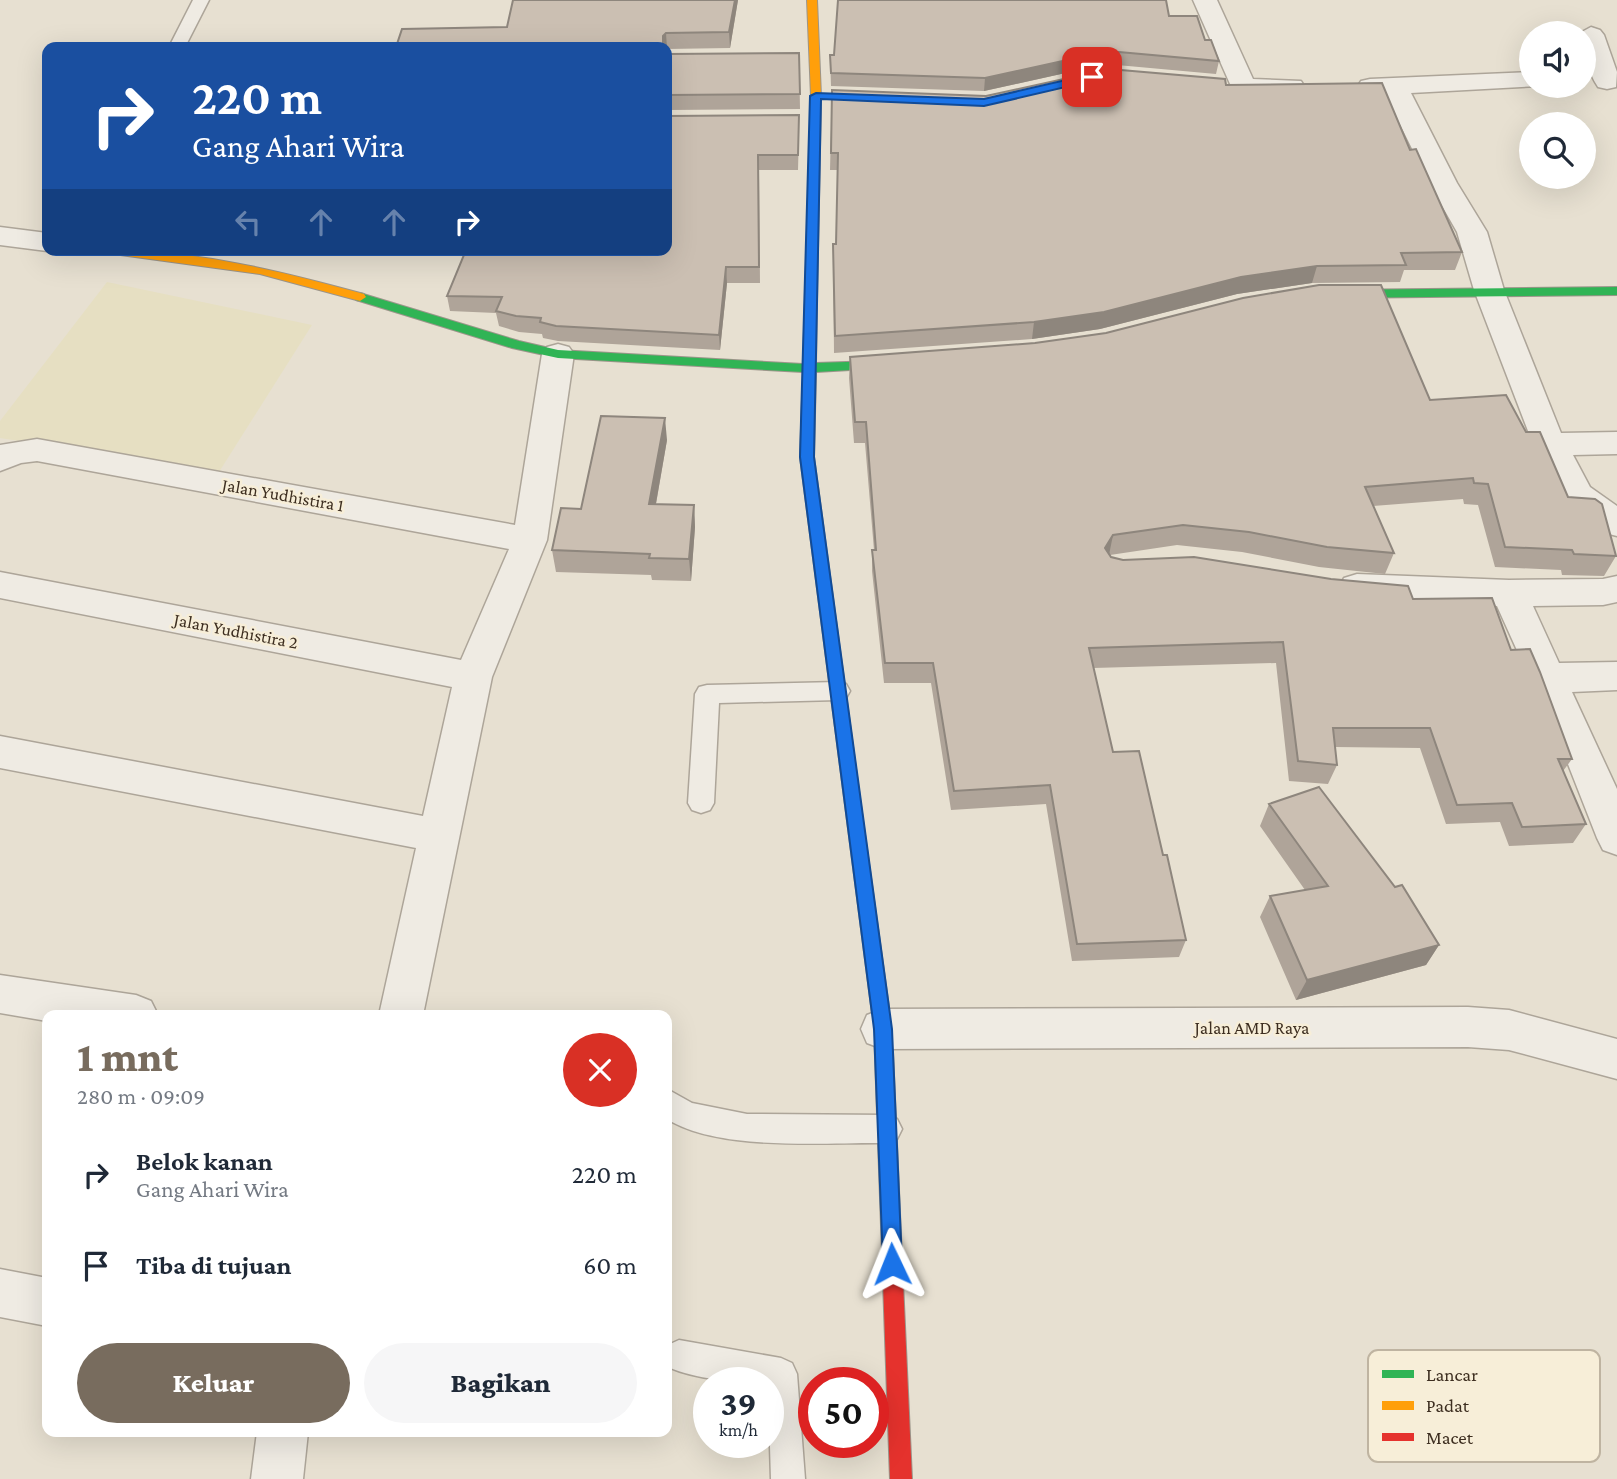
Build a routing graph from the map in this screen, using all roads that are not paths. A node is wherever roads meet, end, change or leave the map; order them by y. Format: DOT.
graph roads {
  1 [pos="201,0"];
  2 [pos="812,0"];
  3 [pos="1205,0"];
  4 [pos="180,42"];
  5 [pos="1596,55"];
  6 [pos="788,57"];
  7 [pos="814,57"];
  8 [pos="1519,81"];
  9 [pos="1603,83"];
  10 [pos="1215,85"];
  11 [pos="1394,86"];
  12 [pos="1242,87"];
  13 [pos="1311,87"];
  14 [pos="1339,87"];
  15 [pos="843,97"];
  16 [pos="805,112"];
  17 [pos="0,236"];
  18 [pos="42,241"];
  19 [pos="158,256"];
  20 [pos="1489,290"];
  21 [pos="1617,290"];
  22 [pos="1312,295"];
  23 [pos="558,354"];
  24 [pos="923,361"];
  25 [pos="807,368"];
  26 [pos="1617,443"];
  27 [pos="1549,444"];
  28 [pos="0,460"];
  29 [pos="1617,524"];
  30 [pos="530,540"];
  31 [pos="1319,583"];
  32 [pos="0,585"];
  33 [pos="1617,589"];
  34 [pos="1509,593"];
  35 [pos="1617,676"];
  36 [pos="473,677"];
  37 [pos="1547,678"];
  38 [pos="838,691"];
  39 [pos="0,752"];
  40 [pos="701,803"];
  41 [pos="441,836"];
  42 [pos="1617,838"];
  43 [pos="0,994"];
  44 [pos="104,1010"];
  45 [pos="402,1010"];
  46 [pos="883,1029"];
  47 [pos="1617,1049"];
  48 [pos="1617,1059"];
  49 [pos="672,1106"];
  50 [pos="887,1129"];
  51 [pos="0,1293"];
  52 [pos="42,1301"];
  53 [pos="679,1356"];
  54 [pos="282,1437"];
  55 [pos="276,1479"];
  56 [pos="788,1479"];
  57 [pos="901,1479"];
  1 -- 4 [label="lane"];
  2 -- 7 [label="main road"];
  3 -- 12 [label="street"];
  5 -- 9 [label="street"];
  6 -- 7 [label="street"];
  7 -- 16 [label="main road"];
  8 -- 11 [label="street"];
  10 -- 12 [label="street"];
  11 -- 14 [label="street"];
  11 -- 20 [label="street"];
  12 -- 13 [label="street"];
  15 -- 16 [label="street"];
  16 -- 25 [label="main road"];
  17 -- 18 [label="street"];
  19 -- 23 [label="main road"];
  20 -- 21 [label="main road"];
  20 -- 22 [label="main road"];
  20 -- 27 [label="street"];
  23 -- 25 [label="main road"];
  23 -- 30 [label="street"];
  24 -- 25 [label="main road"];
  25 -- 38 [label="main road"];
  26 -- 27 [label="street"];
  27 -- 29 [label="street"];
  28 -- 30 [label="street, Jalan Yudhistira 1"];
  30 -- 36 [label="street"];
  31 -- 34 [label="street"];
  32 -- 36 [label="street, Jalan Yudhistira 2"];
  33 -- 34 [label="street"];
  34 -- 37 [label="street"];
  35 -- 37 [label="street"];
  36 -- 41 [label="street"];
  37 -- 42 [label="street"];
  38 -- 40 [label="lane"];
  38 -- 46 [label="main road"];
  39 -- 41 [label="street"];
  41 -- 45 [label="street"];
  43 -- 44 [label="street"];
  46 -- 48 [label="street, Jalan AMD Raya"];
  46 -- 50 [label="main road"];
  47 -- 48 [label="street"];
  49 -- 50 [label="lane"];
  50 -- 57 [label="main road"];
  51 -- 52 [label="street"];
  53 -- 56 [label="lane"];
  54 -- 55 [label="street"];
}
